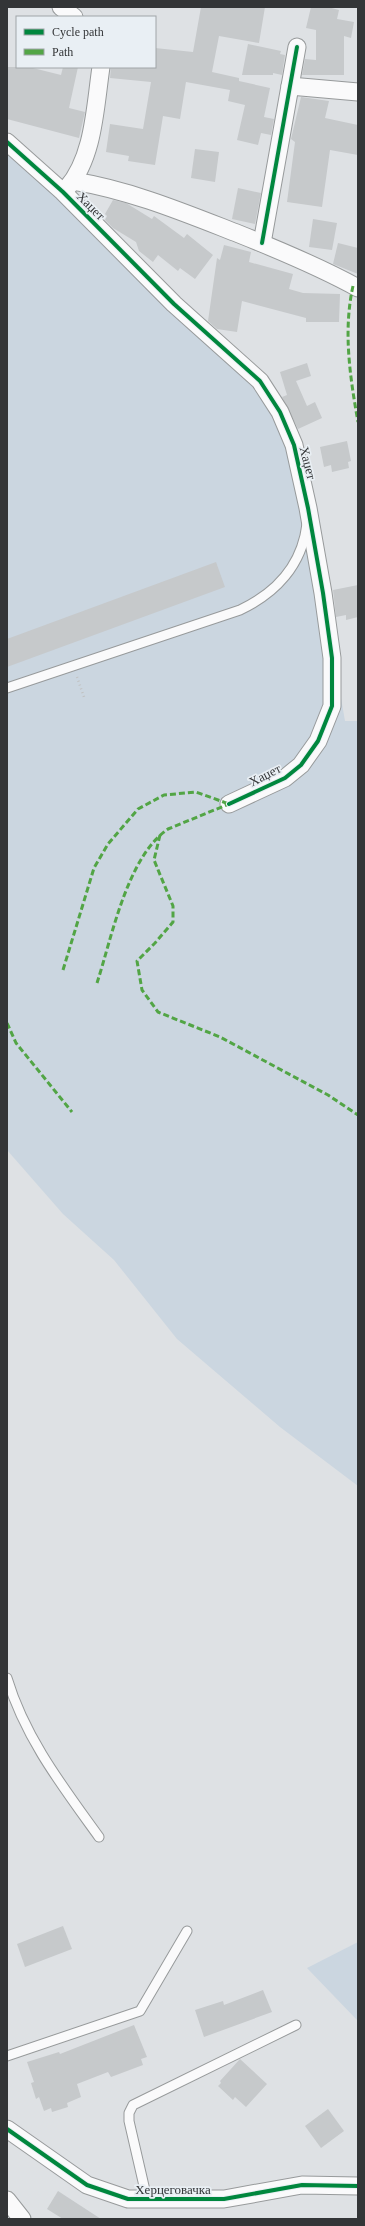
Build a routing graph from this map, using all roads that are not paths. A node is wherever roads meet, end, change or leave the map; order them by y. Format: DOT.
graph roads {
  1 [pos="61,7"];
  2 [pos="73,16"];
  3 [pos="297,47"];
  4 [pos="101,68"];
  5 [pos="290,86"];
  6 [pos="358,92"];
  7 [pos="7,142"];
  8 [pos="68,187"];
  9 [pos="262,244"];
  10 [pos="358,288"];
  11 [pos="308,508"];
  12 [pos="7,688"];
  13 [pos="229,804"];
  14 [pos="7,1678"];
  15 [pos="99,1837"];
  16 [pos="187,1931"];
  17 [pos="296,2025"];
  18 [pos="7,2056"];
  19 [pos="7,2129"];
  20 [pos="358,2186"];
  21 [pos="147,2199"];
  22 [pos="7,2200"];
  23 [pos="22,2219"];
  1 -- 2 [label="street"];
  3 -- 5 [label="street"];
  4 -- 8 [label="street, Хаџет"];
  5 -- 6 [label="street"];
  5 -- 9 [label="street"];
  7 -- 8 [label="street, Хаџет"];
  8 -- 9 [label="street, Хаџет"];
  8 -- 11 [label="street, Хаџет"];
  9 -- 10 [label="street, Хаџет"];
  11 -- 12 [label="lane"];
  11 -- 13 [label="street, Хаџет"];
  14 -- 15 [label="lane"];
  16 -- 18 [label="lane"];
  17 -- 21 [label="lane"];
  19 -- 21 [label="street, Херцеговачка"];
  20 -- 21 [label="street, Херцеговачка"];
  22 -- 23 [label="street"];
}
